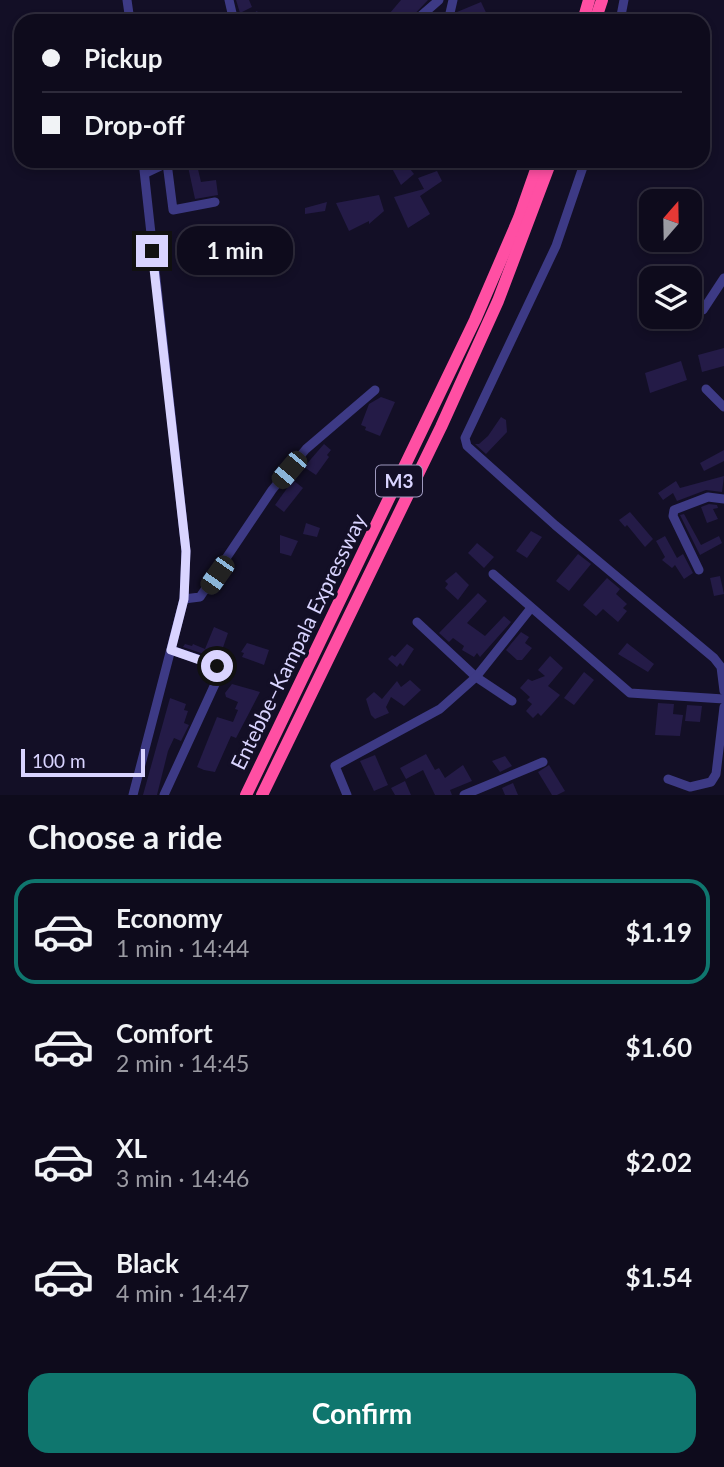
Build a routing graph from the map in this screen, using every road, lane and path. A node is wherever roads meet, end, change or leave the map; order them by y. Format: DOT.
graph roads {
  1 [pos="229,0"];
  2 [pos="439,0"];
  3 [pos="232,13"];
  4 [pos="423,14"];
  5 [pos="144,168"];
  6 [pos="156,168"];
  7 [pos="170,168"];
  8 [pos="537,168"];
  9 [pos="548,168"];
  10 [pos="583,168"];
  11 [pos="145,173"];
  12 [pos="215,202"];
  13 [pos="724,278"];
  14 [pos="702,310"];
  15 [pos="706,389"];
  16 [pos="375,390"];
  17 [pos="724,407"];
  18 [pos="724,499"];
  19 [pos="699,570"];
  20 [pos="492,575"];
  21 [pos="184,599"];
  22 [pos="531,608"];
  23 [pos="417,622"];
  24 [pos="171,650"];
  25 [pos="476,677"];
  26 [pos="724,691"];
  27 [pos="724,699"];
  28 [pos="512,701"];
  29 [pos="724,707"];
  30 [pos="544,762"];
  31 [pos="668,779"];
  32 [pos="133,795"];
  33 [pos="164,795"];
  34 [pos="246,795"];
  35 [pos="262,795"];
  36 [pos="347,795"];
  37 [pos="464,795"];
  1 -- 3 [label="street"];
  2 -- 4 [label="street"];
  5 -- 11 [label="street"];
  6 -- 11 [label="street"];
  7 -- 12 [label="street"];
  8 -- 34 [label="highway, Entebbe–Kampala Expressway / M3"];
  9 -- 35 [label="highway, Entebbe–Kampala Expressway / M3"];
  10 -- 26 [label="street"];
  11 -- 21 [label="street"];
  13 -- 14 [label="street"];
  15 -- 17 [label="street"];
  16 -- 21 [label="street"];
  18 -- 19 [label="street"];
  20 -- 22 [label="street"];
  21 -- 24 [label="street"];
  22 -- 25 [label="street"];
  22 -- 27 [label="street"];
  23 -- 25 [label="street"];
  24 -- 32 [label="street"];
  24 -- 33 [label="street"];
  25 -- 28 [label="street"];
  25 -- 36 [label="street"];
  29 -- 31 [label="street"];
  30 -- 37 [label="street"];
}
